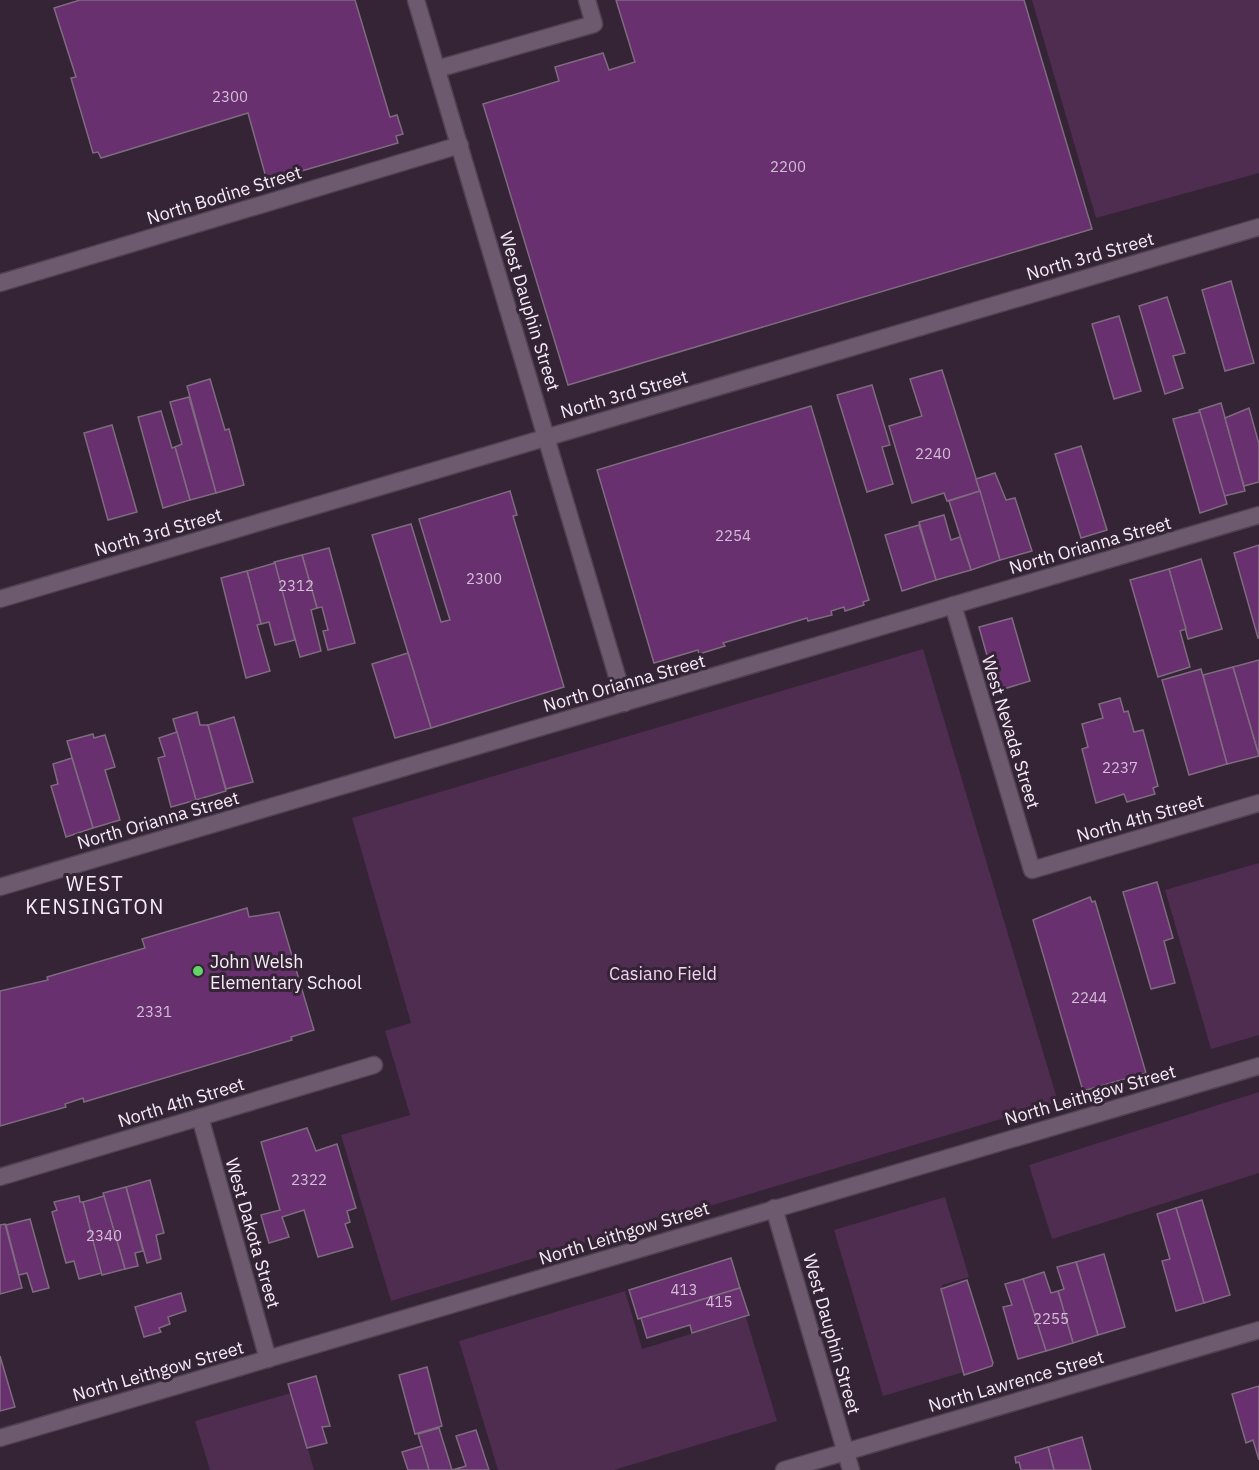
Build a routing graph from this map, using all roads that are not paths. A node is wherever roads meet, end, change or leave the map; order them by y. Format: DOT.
graph roads {
  1 [pos="416,0"];
  2 [pos="588,0"];
  3 [pos="437,69"];
  4 [pos="460,145"];
  5 [pos="1259,227"];
  6 [pos="0,283"];
  7 [pos="547,437"];
  8 [pos="1259,515"];
  9 [pos="0,599"];
  10 [pos="954,605"];
  11 [pos="625,703"];
  12 [pos="1259,803"];
  13 [pos="1032,870"];
  14 [pos="0,887"];
  15 [pos="374,1065"];
  16 [pos="1259,1066"];
  17 [pos="200,1117"];
  18 [pos="0,1177"];
  19 [pos="774,1208"];
  20 [pos="1259,1330"];
  21 [pos="268,1359"];
  22 [pos="0,1438"];
  23 [pos="846,1452"];
  24 [pos="784,1470"];
  25 [pos="851,1470"];
  1 -- 3 [label="street, West Dauphin Street"];
  2 -- 3 [label="street"];
  3 -- 4 [label="street, West Dauphin Street"];
  4 -- 6 [label="street, North Bodine Street"];
  4 -- 7 [label="street, West Dauphin Street"];
  5 -- 7 [label="street, North 3rd Street"];
  7 -- 9 [label="street, North 3rd Street"];
  7 -- 11 [label="street, West Dauphin Street"];
  8 -- 10 [label="street, North Orianna Street"];
  10 -- 11 [label="street, North Orianna Street"];
  10 -- 13 [label="street, West Nevada Street"];
  11 -- 14 [label="street, North Orianna Street"];
  12 -- 13 [label="street, North 4th Street"];
  15 -- 17 [label="street, North 4th Street"];
  16 -- 19 [label="street, North Leithgow Street"];
  17 -- 18 [label="street, North 4th Street"];
  17 -- 21 [label="street, West Dakota Street"];
  19 -- 21 [label="street, North Leithgow Street"];
  19 -- 23 [label="street, West Dauphin Street"];
  20 -- 23 [label="street, North Lawrence Street"];
  21 -- 22 [label="street, North Leithgow Street"];
  23 -- 24 [label="street, North Lawrence Street"];
  23 -- 25 [label="street, West Dauphin Street"];
}
